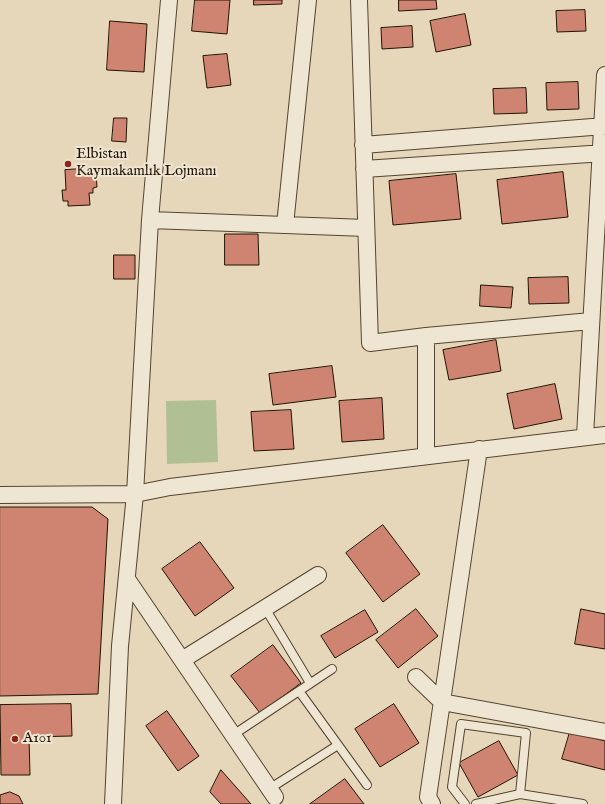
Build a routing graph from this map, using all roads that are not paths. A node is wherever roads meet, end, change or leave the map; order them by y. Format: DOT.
graph roads {
  1 [pos="169,0"];
  2 [pos="308,0"];
  3 [pos="359,0"];
  4 [pos="605,75"];
  5 [pos="604,127"];
  6 [pos="363,145"];
  7 [pos="603,153"];
  8 [pos="364,169"];
  9 [pos="150,220"];
  10 [pos="285,225"];
  11 [pos="366,228"];
  12 [pos="591,321"];
  13 [pos="426,336"];
  14 [pos="605,435"];
  15 [pos="585,436"];
  16 [pos="479,449"];
  17 [pos="426,456"];
  18 [pos="134,494"];
  19 [pos="0,495"];
  20 [pos="318,575"];
  21 [pos="126,579"];
  22 [pos="265,608"];
  23 [pos="182,660"];
  24 [pos="332,669"];
  25 [pos="416,677"];
  26 [pos="310,683"];
  27 [pos="299,691"];
  28 [pos="442,702"];
  29 [pos="605,732"];
  30 [pos="233,735"];
  31 [pos="338,745"];
  32 [pos="367,785"];
  33 [pos="272,793"];
  34 [pos="520,794"];
  35 [pos="114,804"];
  36 [pos="432,804"];
  37 [pos="465,804"];
  38 [pos="476,804"];
  39 [pos="583,804"];
  1 -- 9 [label="street"];
  2 -- 10 [label="street"];
  3 -- 6 [label="street"];
  4 -- 5 [label="street"];
  5 -- 6 [label="street"];
  5 -- 7 [label="street"];
  6 -- 8 [label="street"];
  7 -- 8 [label="street"];
  7 -- 12 [label="street"];
  8 -- 11 [label="street"];
  9 -- 10 [label="street"];
  9 -- 18 [label="street"];
  10 -- 11 [label="street"];
  11 -- 13 [label="street"];
  12 -- 13 [label="street"];
  12 -- 15 [label="street"];
  13 -- 17 [label="street"];
  14 -- 15 [label="street"];
  15 -- 16 [label="street"];
  16 -- 17 [label="street"];
  16 -- 28 [label="street"];
  17 -- 18 [label="street"];
  18 -- 19 [label="street"];
  18 -- 21 [label="street"];
  20 -- 22 [label="street"];
  21 -- 23 [label="street"];
  21 -- 35 [label="street"];
  22 -- 23 [label="street"];
  22 -- 26 [label="lane"];
  23 -- 30 [label="street"];
  24 -- 26 [label="lane"];
  25 -- 28 [label="street"];
  26 -- 27 [label="lane"];
  27 -- 30 [label="lane"];
  27 -- 31 [label="lane"];
  28 -- 29 [label="street"];
  28 -- 36 [label="street"];
  30 -- 33 [label="street"];
  31 -- 32 [label="lane"];
  31 -- 33 [label="lane"];
  34 -- 37 [label="lane"];
  34 -- 38 [label="lane"];
  34 -- 39 [label="lane"];
}
